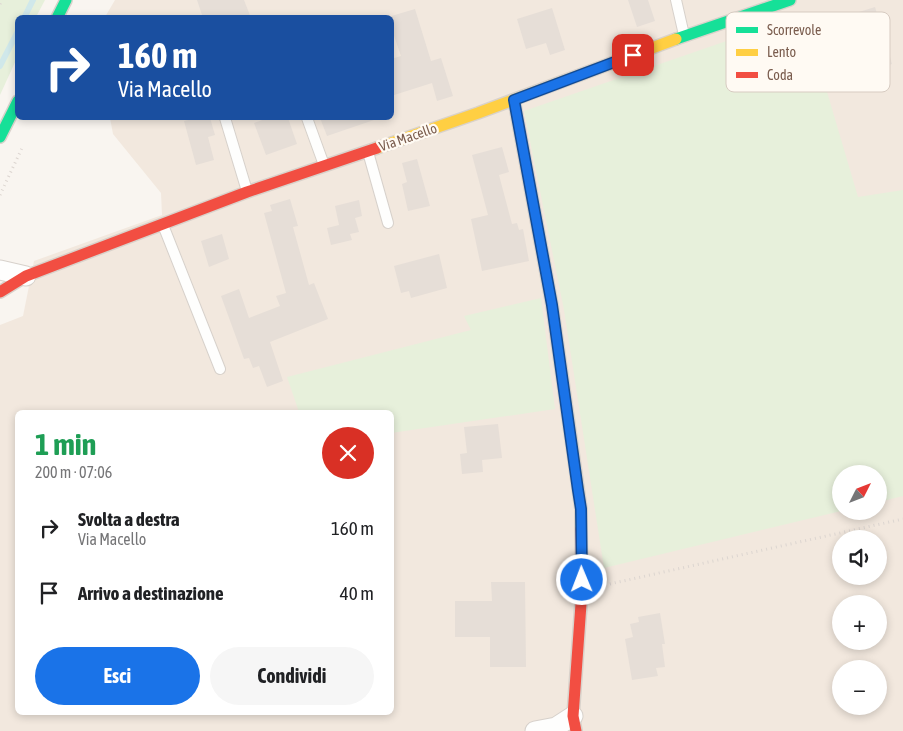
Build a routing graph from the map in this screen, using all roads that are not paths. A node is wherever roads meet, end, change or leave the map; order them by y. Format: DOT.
graph roads {
  1 [pos="66,0"];
  2 [pos="676,0"];
  3 [pos="790,0"];
  4 [pos="755,12"];
  5 [pos="58,15"];
  6 [pos="726,22"];
  7 [pos="684,36"];
  8 [pos="514,100"];
  9 [pos="15,107"];
  10 [pos="226,120"];
  11 [pos="308,120"];
  12 [pos="0,137"];
  13 [pos="368,151"];
  14 [pos="324,166"];
  15 [pos="247,192"];
  16 [pos="388,223"];
  17 [pos="162,224"];
  18 [pos="0,270"];
  19 [pos="26,276"];
  20 [pos="0,292"];
  21 [pos="220,369"];
  22 [pos="575,723"];
  23 [pos="535,731"];
  1 -- 5 [label="street"];
  2 -- 7 [label="lane"];
  3 -- 4 [label="street, Via Macello"];
  6 -- 7 [label="street, Via Macello"];
  7 -- 8 [label="street, Via Macello"];
  8 -- 13 [label="street, Via Macello"];
  8 -- 22 [label="street"];
  9 -- 12 [label="street"];
  10 -- 15 [label="lane"];
  11 -- 14 [label="lane"];
  13 -- 14 [label="street, Via Macello"];
  13 -- 16 [label="lane"];
  14 -- 15 [label="street, Via Macello"];
  15 -- 17 [label="street, Via Macello"];
  17 -- 19 [label="street, Via Macello"];
  17 -- 21 [label="lane"];
  18 -- 19 [label="street"];
  19 -- 20 [label="street, Via Macello"];
  22 -- 23 [label="street"];
}
